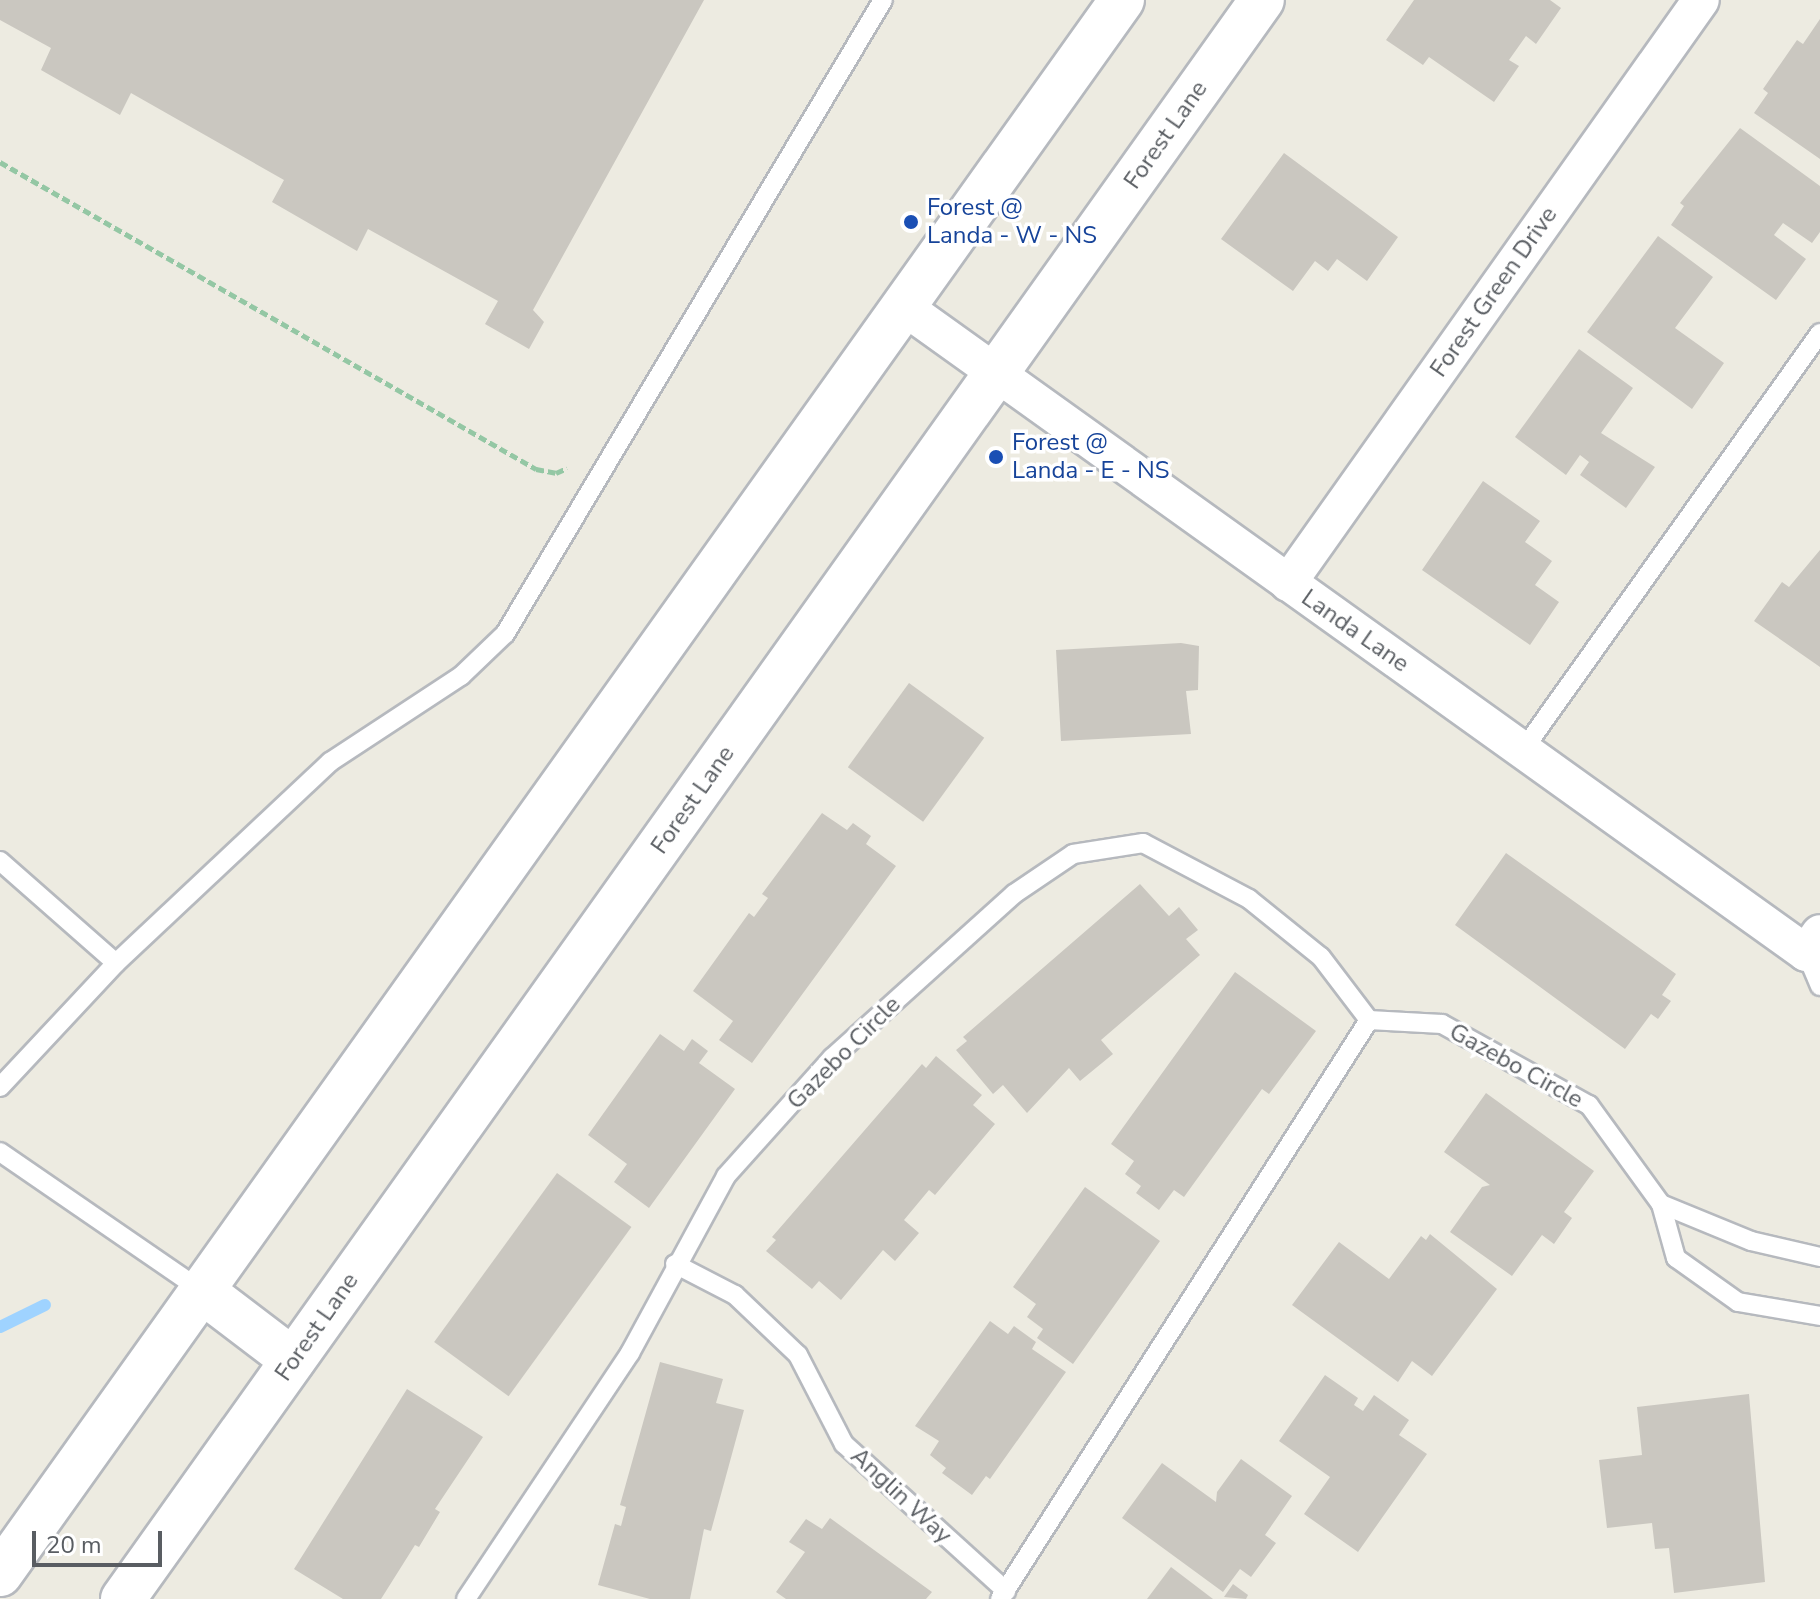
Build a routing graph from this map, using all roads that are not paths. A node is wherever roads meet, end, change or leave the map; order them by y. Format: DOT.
graph roads {
  1 [pos="883,0"];
  2 [pos="1122,0"];
  3 [pos="1262,0"];
  4 [pos="1701,0"];
  5 [pos="904,307"];
  6 [pos="1820,333"];
  7 [pos="996,374"];
  8 [pos="1288,583"];
  9 [pos="1523,750"];
  10 [pos="0,861"];
  11 [pos="1815,948"];
  12 [pos="116,963"];
  13 [pos="1820,986"];
  14 [pos="1369,1020"];
  15 [pos="0,1087"];
  16 [pos="0,1152"];
  17 [pos="1661,1204"];
  18 [pos="1820,1257"];
  19 [pos="675,1264"];
  20 [pos="202,1291"];
  21 [pos="1820,1316"];
  22 [pos="293,1360"];
  23 [pos="0,1574"];
  24 [pos="1003,1595"];
  25 [pos="123,1599"];
  26 [pos="466,1599"];
  1 -- 12 [label="lane"];
  2 -- 5 [label="main road"];
  3 -- 7 [label="main road, Forest Lane"];
  4 -- 8 [label="street, Forest Green Drive"];
  5 -- 7 [label="street, Landa Lane"];
  5 -- 20 [label="main road"];
  6 -- 9 [label="lane"];
  7 -- 8 [label="street, Landa Lane"];
  7 -- 22 [label="main road, Forest Lane"];
  8 -- 9 [label="street, Landa Lane"];
  9 -- 11 [label="street, Landa Lane"];
  10 -- 12 [label="lane"];
  11 -- 13 [label="lane"];
  12 -- 15 [label="lane"];
  14 -- 17 [label="lane, Gazebo Circle"];
  14 -- 19 [label="lane, Gazebo Circle"];
  14 -- 24 [label="lane"];
  16 -- 20 [label="lane"];
  17 -- 18 [label="lane"];
  17 -- 21 [label="lane, Gazebo Circle"];
  19 -- 24 [label="lane, Anglin Way"];
  19 -- 26 [label="lane, Gazebo Circle"];
  20 -- 22 [label="main road"];
  20 -- 23 [label="main road"];
  22 -- 25 [label="main road, Forest Lane"];
}
